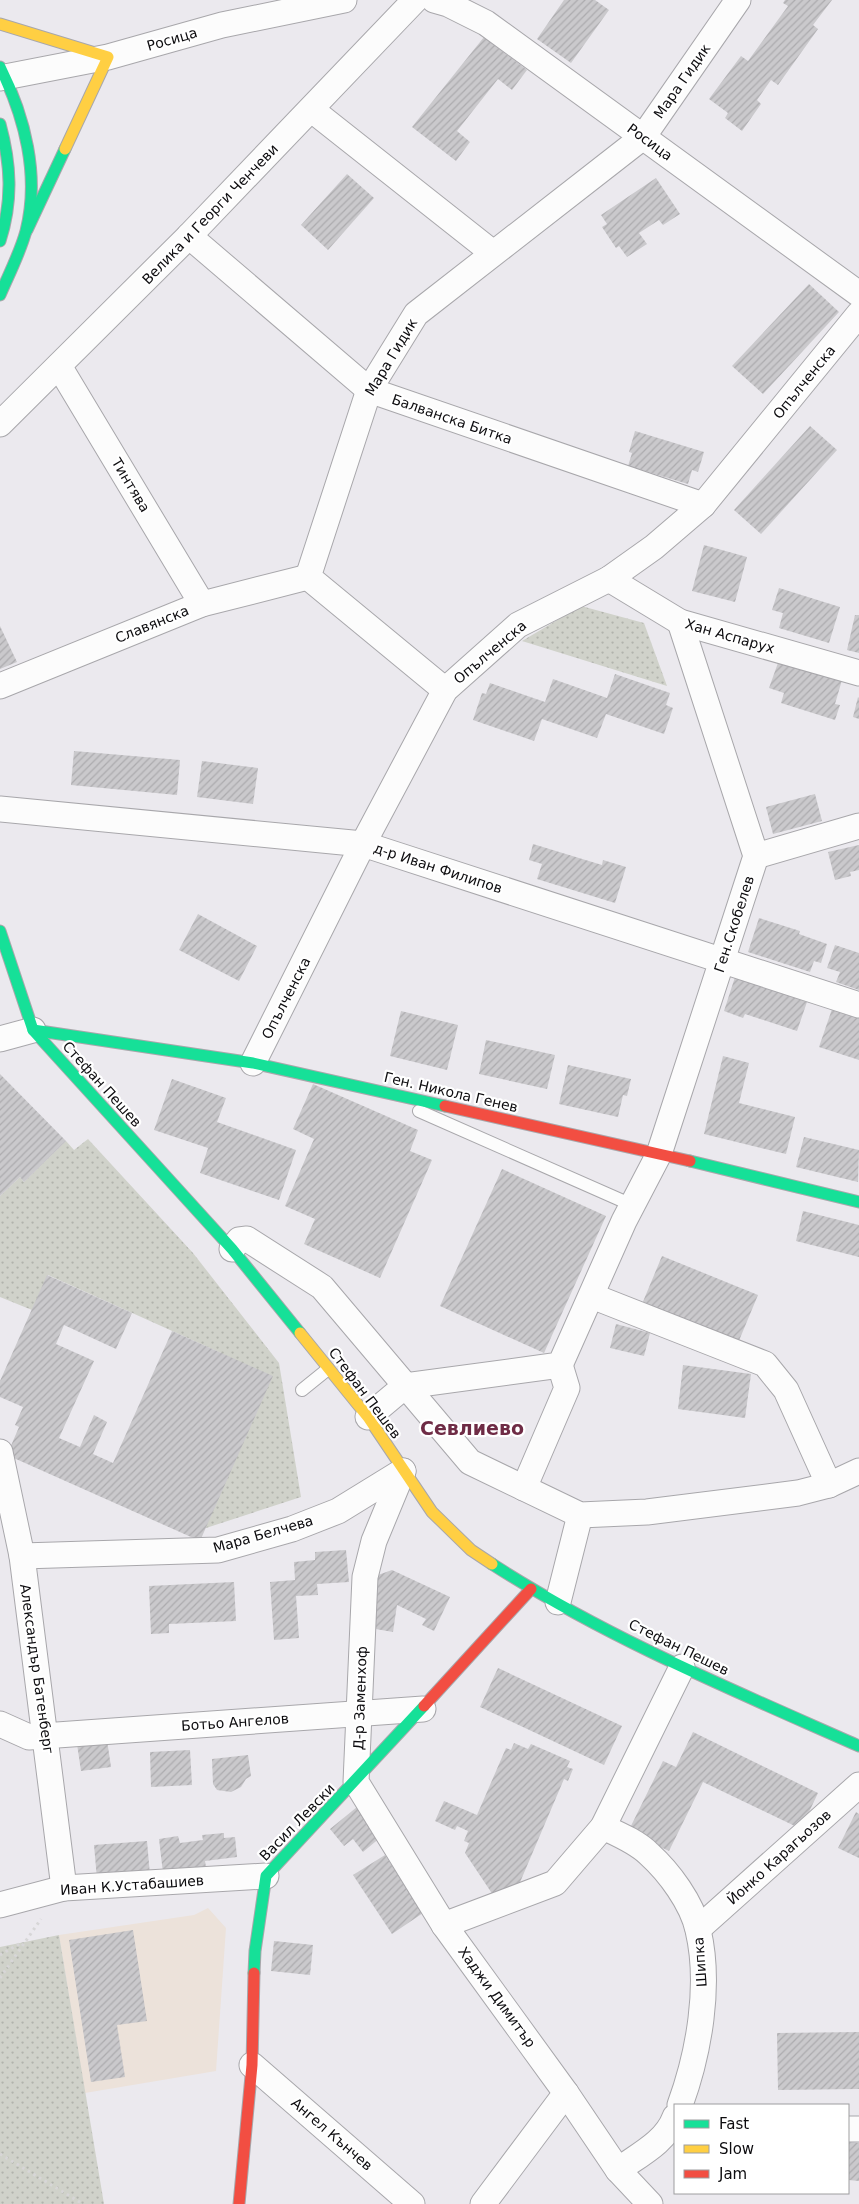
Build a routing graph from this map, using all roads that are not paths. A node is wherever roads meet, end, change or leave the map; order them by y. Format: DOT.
graph roads {
  1 [pos="344,0"];
  2 [pos="415,0"];
  3 [pos="434,0"];
  4 [pos="738,0"];
  5 [pos="279,6"];
  6 [pos="0,24"];
  7 [pos="108,57"];
  8 [pos="2,74"];
  9 [pos="312,110"];
  10 [pos="0,124"];
  11 [pos="643,137"];
  12 [pos="27,230"];
  13 [pos="189,236"];
  14 [pos="0,241"];
  15 [pos="493,253"];
  16 [pos="859,294"];
  17 [pos="0,295"];
  18 [pos="859,314"];
  19 [pos="59,366"];
  20 [pos="369,390"];
  21 [pos="0,424"];
  22 [pos="703,505"];
  23 [pos="308,577"];
  24 [pos="609,579"];
  25 [pos="202,604"];
  26 [pos="680,622"];
  27 [pos="859,673"];
  28 [pos="0,686"];
  29 [pos="445,690"];
  30 [pos="0,809"];
  31 [pos="859,826"];
  32 [pos="363,844"];
  33 [pos="756,856"];
  34 [pos="0,931"];
  35 [pos="721,961"];
  36 [pos="859,1006"];
  37 [pos="33,1030"];
  38 [pos="0,1039"];
  39 [pos="253,1063"];
  40 [pos="407,1098"];
  41 [pos="659,1154"];
  42 [pos="859,1201"];
  43 [pos="628,1213"];
  44 [pos="232,1249"];
  45 [pos="592,1296"];
  46 [pos="560,1365"];
  47 [pos="328,1369"];
  48 [pos="405,1386"];
  49 [pos="302,1390"];
  50 [pos="368,1417"];
  51 [pos="0,1452"];
  52 [pos="403,1471"];
  53 [pos="859,1471"];
  54 [pos="829,1485"];
  55 [pos="524,1488"];
  56 [pos="580,1515"];
  57 [pos="22,1556"];
  58 [pos="531,1589"];
  59 [pos="558,1602"];
  60 [pos="682,1667"];
  61 [pos="423,1709"];
  62 [pos="360,1713"];
  63 [pos="0,1724"];
  64 [pos="46,1736"];
  65 [pos="859,1746"];
  66 [pos="356,1782"];
  67 [pos="859,1784"];
  68 [pos="603,1826"];
  69 [pos="266,1876"];
  70 [pos="64,1888"];
  71 [pos="0,1905"];
  72 [pos="444,1925"];
  73 [pos="698,1929"];
  74 [pos="252,2065"];
  75 [pos="566,2093"];
  76 [pos="681,2104"];
  77 [pos="674,2121"];
  78 [pos="618,2170"];
  79 [pos="239,2204"];
  80 [pos="412,2204"];
  81 [pos="483,2204"];
  82 [pos="650,2204"];
  1 -- 5 [label="street, Росица"];
  2 -- 9 [label="street, Велика и Георги Ченчеви"];
  3 -- 11 [label="street, Росица"];
  4 -- 11 [label="street, Мара Гидик"];
  5 -- 7 [label="street, Росица"];
  6 -- 7 [label="street"];
  7 -- 8 [label="street, Росица"];
  7 -- 12 [label="street"];
  8 -- 12 [label="street"];
  9 -- 13 [label="street, Велика и Георги Ченчеви"];
  9 -- 15 [label="street"];
  10 -- 14 [label="street"];
  11 -- 15 [label="street, Мара Гидик"];
  11 -- 16 [label="street, Росица"];
  12 -- 17 [label="street"];
  13 -- 19 [label="street, Велика и Георги Ченчеви"];
  13 -- 20 [label="street, Балванска Битка"];
  15 -- 20 [label="street, Мара Гидик"];
  18 -- 22 [label="street, Опълченска"];
  19 -- 21 [label="street, Велика и Георги Ченчеви"];
  19 -- 25 [label="street, Тинтява"];
  20 -- 22 [label="street, Балванска Битка"];
  20 -- 23 [label="street, Мара Гидик"];
  22 -- 24 [label="street, Опълченска"];
  23 -- 25 [label="street, Славянска"];
  23 -- 29 [label="street"];
  24 -- 26 [label="street, Хан Аспарух"];
  24 -- 29 [label="street, Опълченска"];
  25 -- 28 [label="street, Славянска"];
  26 -- 27 [label="street, Хан Аспарух"];
  26 -- 33 [label="street"];
  29 -- 32 [label="street, Опълченска"];
  30 -- 32 [label="street, д-р Иван Филипов"];
  31 -- 33 [label="street"];
  32 -- 35 [label="street, д-р Иван Филипов"];
  32 -- 39 [label="street, Опълченска"];
  33 -- 35 [label="street, Ген.Скобелев"];
  34 -- 37 [label="street, Стефан Пешев"];
  35 -- 36 [label="street, д-р Иван Филипов"];
  35 -- 41 [label="street, Ген.Скобелев"];
  37 -- 38 [label="street"];
  37 -- 39 [label="street, Ген. Никола Генев"];
  37 -- 44 [label="street, Стефан Пешев"];
  39 -- 40 [label="street, Ген. Никола Генев"];
  40 -- 41 [label="street, Ген. Никола Генев"];
  40 -- 43 [label="lane"];
  41 -- 42 [label="street, Ген. Никола Генев"];
  41 -- 43 [label="street, Ген.Скобелев"];
  43 -- 45 [label="street, Ген.Скобелев"];
  44 -- 47 [label="street, Стефан Пешев"];
  44 -- 48 [label="street"];
  45 -- 46 [label="street, Ген.Скобелев"];
  45 -- 54 [label="street"];
  46 -- 48 [label="street"];
  46 -- 55 [label="street"];
  47 -- 49 [label="lane"];
  47 -- 50 [label="street, Стефан Пешев"];
  48 -- 50 [label="street"];
  48 -- 55 [label="street"];
  50 -- 52 [label="street, Стефан Пешев"];
  51 -- 57 [label="street, Александър Батенберг"];
  52 -- 57 [label="street, Мара Белчева"];
  52 -- 58 [label="street, Стефан Пешев"];
  52 -- 62 [label="street, Д-р Заменхоф"];
  53 -- 54 [label="street"];
  54 -- 56 [label="street"];
  55 -- 56 [label="street"];
  56 -- 59 [label="street"];
  57 -- 64 [label="street, Александър Батенберг"];
  58 -- 59 [label="street, Стефан Пешев"];
  58 -- 61 [label="street, Васил Левски"];
  59 -- 60 [label="street, Стефан Пешев"];
  60 -- 65 [label="street, Стефан Пешев"];
  60 -- 68 [label="street"];
  61 -- 62 [label="street, Ботьо Ангелов"];
  61 -- 66 [label="street, Васил Левски"];
  62 -- 64 [label="street, Ботьо Ангелов"];
  62 -- 66 [label="street, Д-р Заменхоф"];
  63 -- 64 [label="street, Ботьо Ангелов"];
  64 -- 70 [label="street, Александър Батенберг"];
  66 -- 69 [label="street, Васил Левски"];
  66 -- 72 [label="street, Хаджи Димитър"];
  67 -- 73 [label="street, Йонко Карагьозов"];
  68 -- 72 [label="street"];
  68 -- 73 [label="street, Шипка"];
  69 -- 70 [label="street, Иван К.Устабашиев"];
  69 -- 74 [label="street, Васил Левски"];
  70 -- 71 [label="street, Иван К.Устабашиев"];
  72 -- 75 [label="street, Хаджи Димитър"];
  73 -- 76 [label="street, Шипка"];
  74 -- 79 [label="street, Васил Левски"];
  74 -- 80 [label="street, Ангел Кънчев"];
  75 -- 78 [label="street, Хаджи Димитър"];
  75 -- 81 [label="street"];
  77 -- 78 [label="street, Шипка"];
  78 -- 82 [label="street, Хаджи Димитър"];
}
